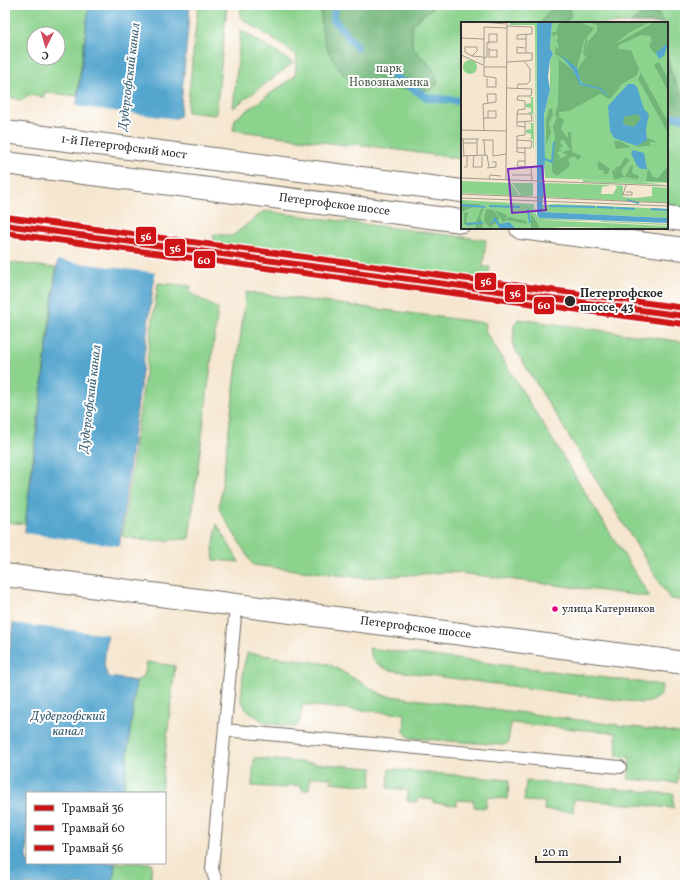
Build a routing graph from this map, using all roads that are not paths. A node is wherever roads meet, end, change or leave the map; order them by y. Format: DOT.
graph roads {
  1 [pos="5,132"];
  2 [pos="5,163"];
  3 [pos="461,191"];
  4 [pos="668,218"];
  5 [pos="685,220"];
  6 [pos="461,221"];
  7 [pos="529,229"];
  8 [pos="685,249"];
  9 [pos="5,575"];
  10 [pos="236,604"];
  11 [pos="685,663"];
  12 [pos="225,730"];
  13 [pos="620,767"];
  14 [pos="217,885"];
  1 -- 3 [label="main road, 1-й Петергофский мост"];
  2 -- 6 [label="main road, Петергофское шоссе"];
  4 -- 5 [label="main road"];
  7 -- 8 [label="main road"];
  9 -- 10 [label="main road, Петергофское шоссе"];
  10 -- 11 [label="main road, Петергофское шоссе"];
  10 -- 12 [label="lane"];
  12 -- 13 [label="lane"];
  12 -- 14 [label="lane"];
}
